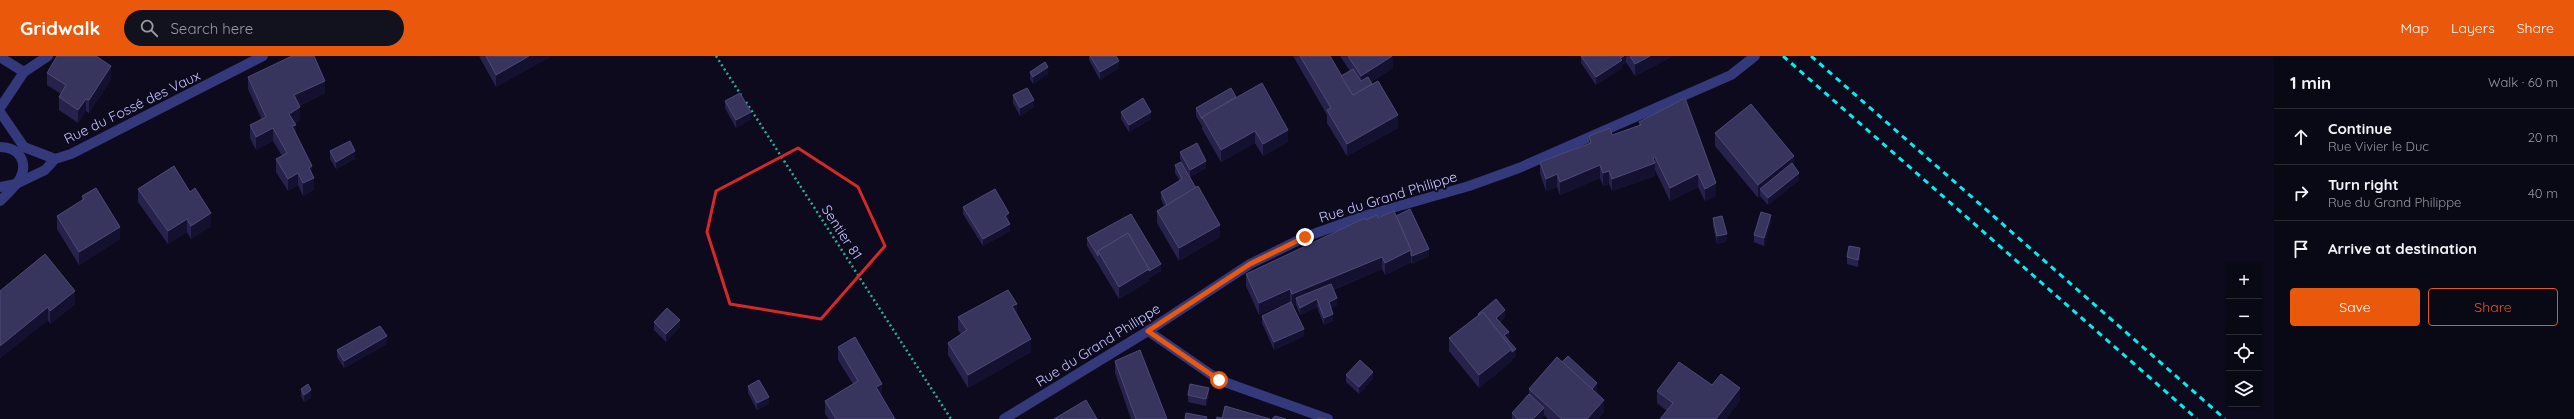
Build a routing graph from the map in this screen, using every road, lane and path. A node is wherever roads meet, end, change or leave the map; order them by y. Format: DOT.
graph roads {
  1 [pos="48,56"];
  2 [pos="263,56"];
  3 [pos="716,56"];
  4 [pos="1755,56"];
  5 [pos="0,58"];
  6 [pos="24,72"];
  7 [pos="0,108"];
  8 [pos="0,112"];
  9 [pos="0,147"];
  10 [pos="21,150"];
  11 [pos="55,159"];
  12 [pos="16,184"];
  13 [pos="0,187"];
  14 [pos="0,201"];
  15 [pos="1148,331"];
  16 [pos="951,419"];
  17 [pos="1004,419"];
  18 [pos="1328,419"];
  1 -- 6 [label="street"];
  2 -- 11 [label="street, Rue du Fossé des Vaux"];
  3 -- 16 [label="path, Sentier 81"];
  4 -- 15 [label="street, Rue du Grand Philippe"];
  5 -- 6 [label="street"];
  6 -- 7 [label="street"];
  8 -- 10 [label="street"];
  9 -- 10 [label="street, Rue du Fossé des Vaux"];
  10 -- 11 [label="street, Rue du Fossé des Vaux"];
  10 -- 12 [label="street"];
  11 -- 12 [label="street, Rue du Fossé des Vaux"];
  12 -- 13 [label="street, Rue du Fossé des Vaux"];
  12 -- 14 [label="street"];
  15 -- 17 [label="street, Rue du Grand Philippe"];
  15 -- 18 [label="street"];
}
